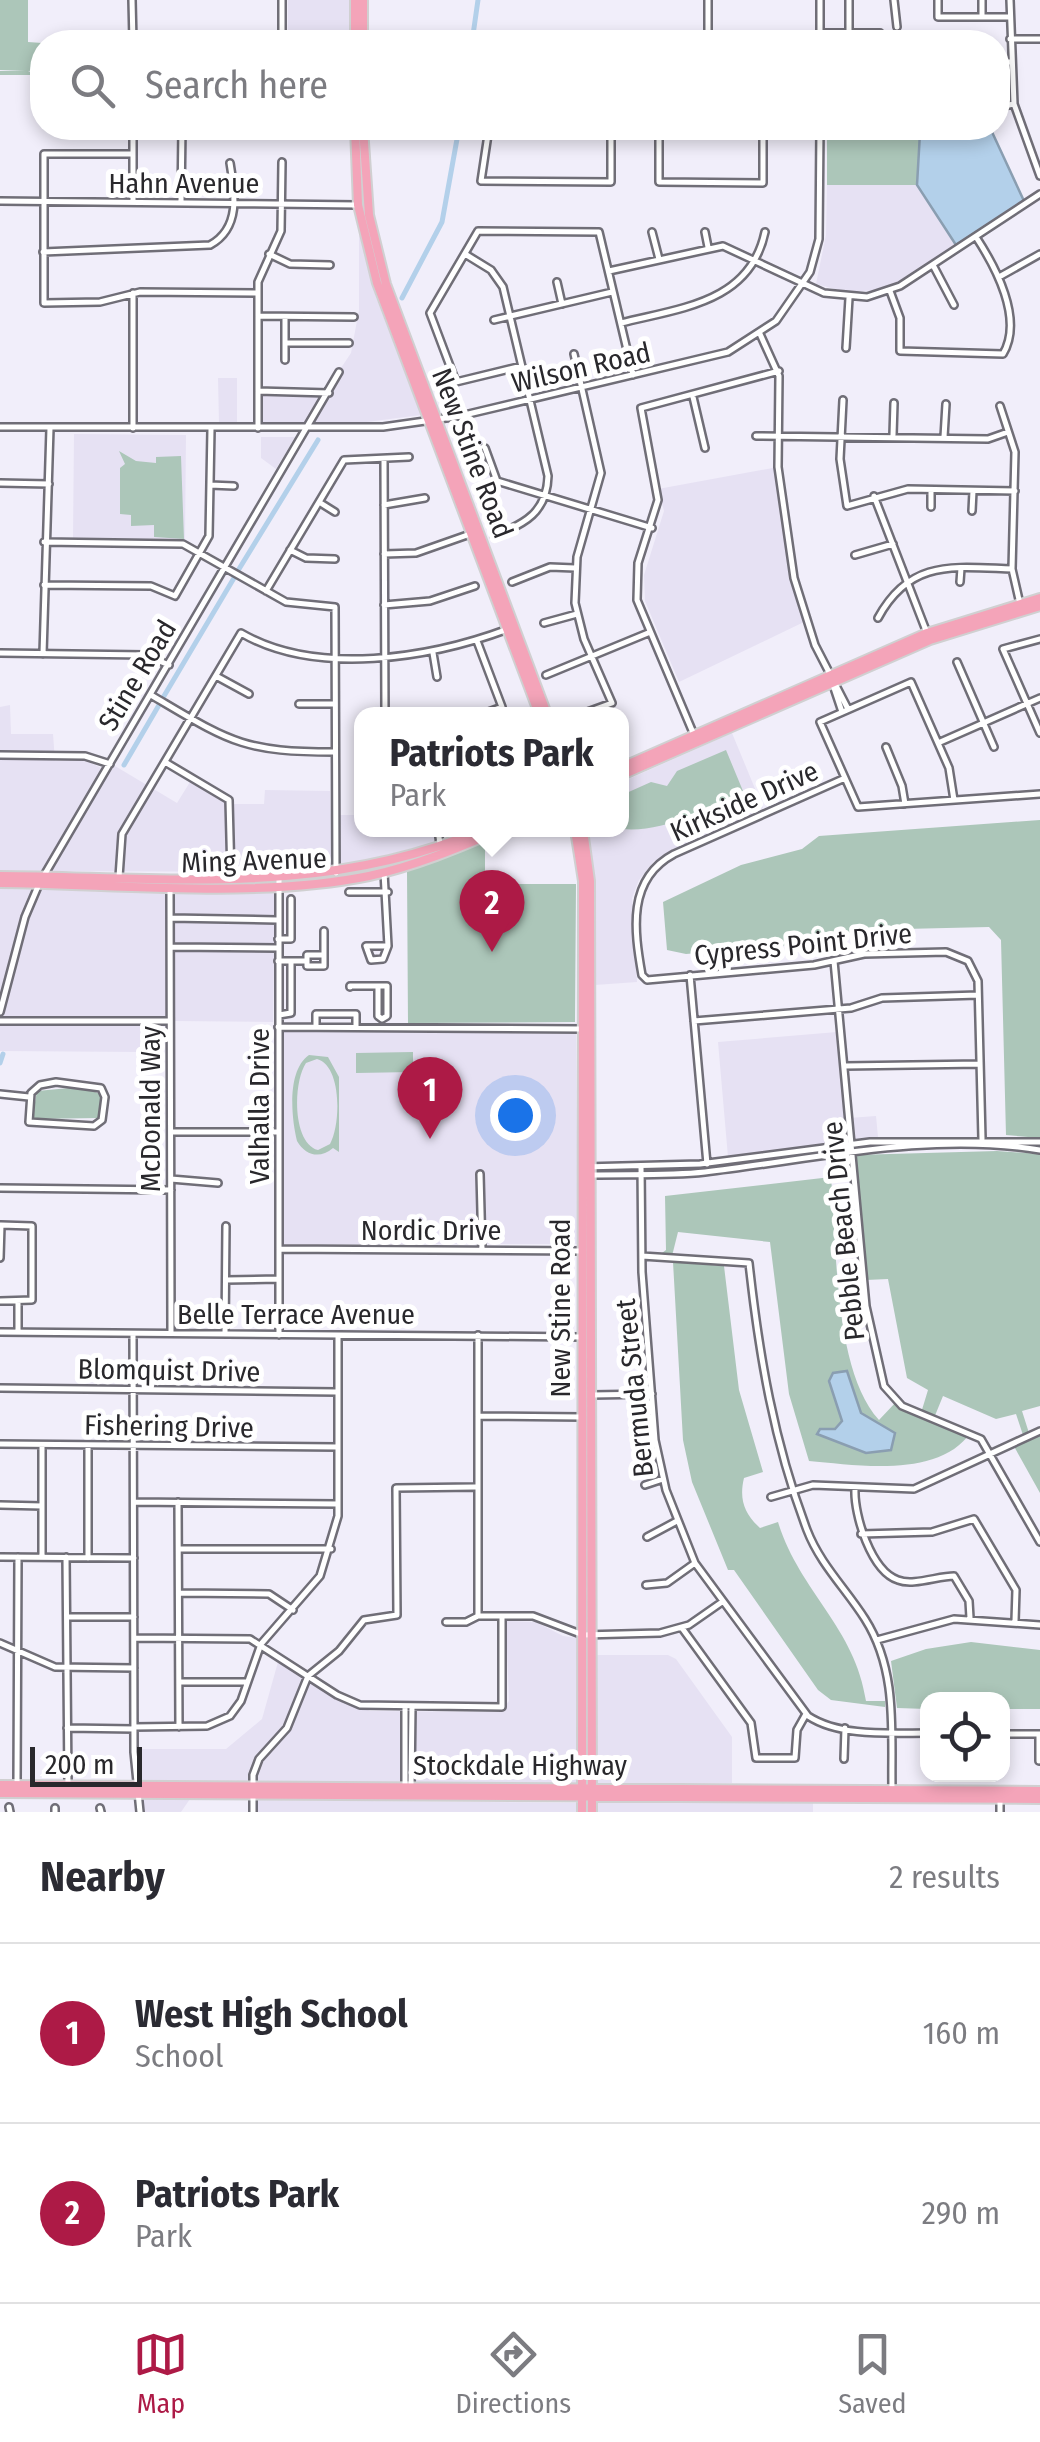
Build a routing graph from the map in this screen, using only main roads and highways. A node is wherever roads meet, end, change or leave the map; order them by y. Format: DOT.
graph roads {
  1 [pos="354,0"];
  2 [pos="363,0"];
  3 [pos="354,30"];
  4 [pos="363,30"];
  5 [pos="356,140"];
  6 [pos="363,140"];
  7 [pos="363,204"];
  8 [pos="1040,598"];
  9 [pos="1040,606"];
  10 [pos="1021,607"];
  11 [pos="510,628"];
  12 [pos="536,707"];
  13 [pos="544,707"];
  14 [pos="696,739"];
  15 [pos="629,764"];
  16 [pos="629,772"];
  17 [pos="465,837"];
  18 [pos="482,837"];
  19 [pos="576,837"];
  20 [pos="584,837"];
  21 [pos="440,847"];
  22 [pos="405,867"];
  23 [pos="338,877"];
  24 [pos="0,880"];
  25 [pos="42,880"];
  26 [pos="170,881"];
  27 [pos="279,882"];
  28 [pos="586,1026"];
  29 [pos="587,1171"];
  30 [pos="587,1337"];
  31 [pos="587,1634"];
  32 [pos="0,1785"];
  33 [pos="485,1787"];
  34 [pos="136,1790"];
  35 [pos="408,1791"];
  36 [pos="1040,1791"];
  37 [pos="0,1792"];
  38 [pos="587,1792"];
  39 [pos="1000,1794"];
  40 [pos="459,1796"];
  41 [pos="1040,1799"];
  42 [pos="582,1812"];
  43 [pos="592,1812"];
  1 -- 3 [label="main road"];
  2 -- 4 [label="main road"];
  5 -- 7 [label="main road"];
  6 -- 7 [label="main road"];
  7 -- 11 [label="main road, New Stine Road"];
  8 -- 10 [label="main road"];
  9 -- 10 [label="main road"];
  10 -- 14 [label="main road"];
  11 -- 12 [label="main road, New Stine Road"];
  11 -- 13 [label="main road, New Stine Road"];
  14 -- 15 [label="main road"];
  14 -- 16 [label="main road"];
  17 -- 21 [label="main road, Ming Avenue"];
  18 -- 22 [label="main road, Ming Avenue"];
  19 -- 28 [label="main road, New Stine Road"];
  20 -- 28 [label="main road, New Stine Road"];
  21 -- 22 [label="main road"];
  21 -- 23 [label="main road, Ming Avenue"];
  22 -- 23 [label="main road, Ming Avenue"];
  23 -- 27 [label="main road, Ming Avenue"];
  23 -- 27 [label="main road, Ming Avenue"];
  24 -- 25 [label="main road, Ming Avenue"];
  25 -- 26 [label="main road, Ming Avenue"];
  25 -- 26 [label="main road, Ming Avenue"];
  26 -- 27 [label="main road, Ming Avenue"];
  26 -- 27 [label="main road, Ming Avenue"];
  28 -- 29 [label="main road, New Stine Road"];
  28 -- 29 [label="main road, New Stine Road"];
  29 -- 30 [label="main road, New Stine Road"];
  29 -- 30 [label="main road, New Stine Road"];
  30 -- 31 [label="main road, New Stine Road"];
  30 -- 31 [label="main road, New Stine Road"];
  31 -- 38 [label="main road, New Stine Road"];
  32 -- 34 [label="main road, Stockdale Highway"];
  33 -- 35 [label="main road, Stockdale Highway"];
  33 -- 38 [label="main road, Stockdale Highway"];
  33 -- 40 [label="main road"];
  34 -- 35 [label="main road, Stockdale Highway"];
  34 -- 37 [label="main road, Stockdale Highway"];
  35 -- 40 [label="main road, Stockdale Highway"];
  36 -- 39 [label="main road, Stockdale Highway"];
  38 -- 39 [label="main road, Stockdale Highway"];
  38 -- 40 [label="main road, Stockdale Highway"];
  38 -- 42 [label="main road"];
  38 -- 43 [label="main road"];
  39 -- 41 [label="main road, Stockdale Highway"];
}
